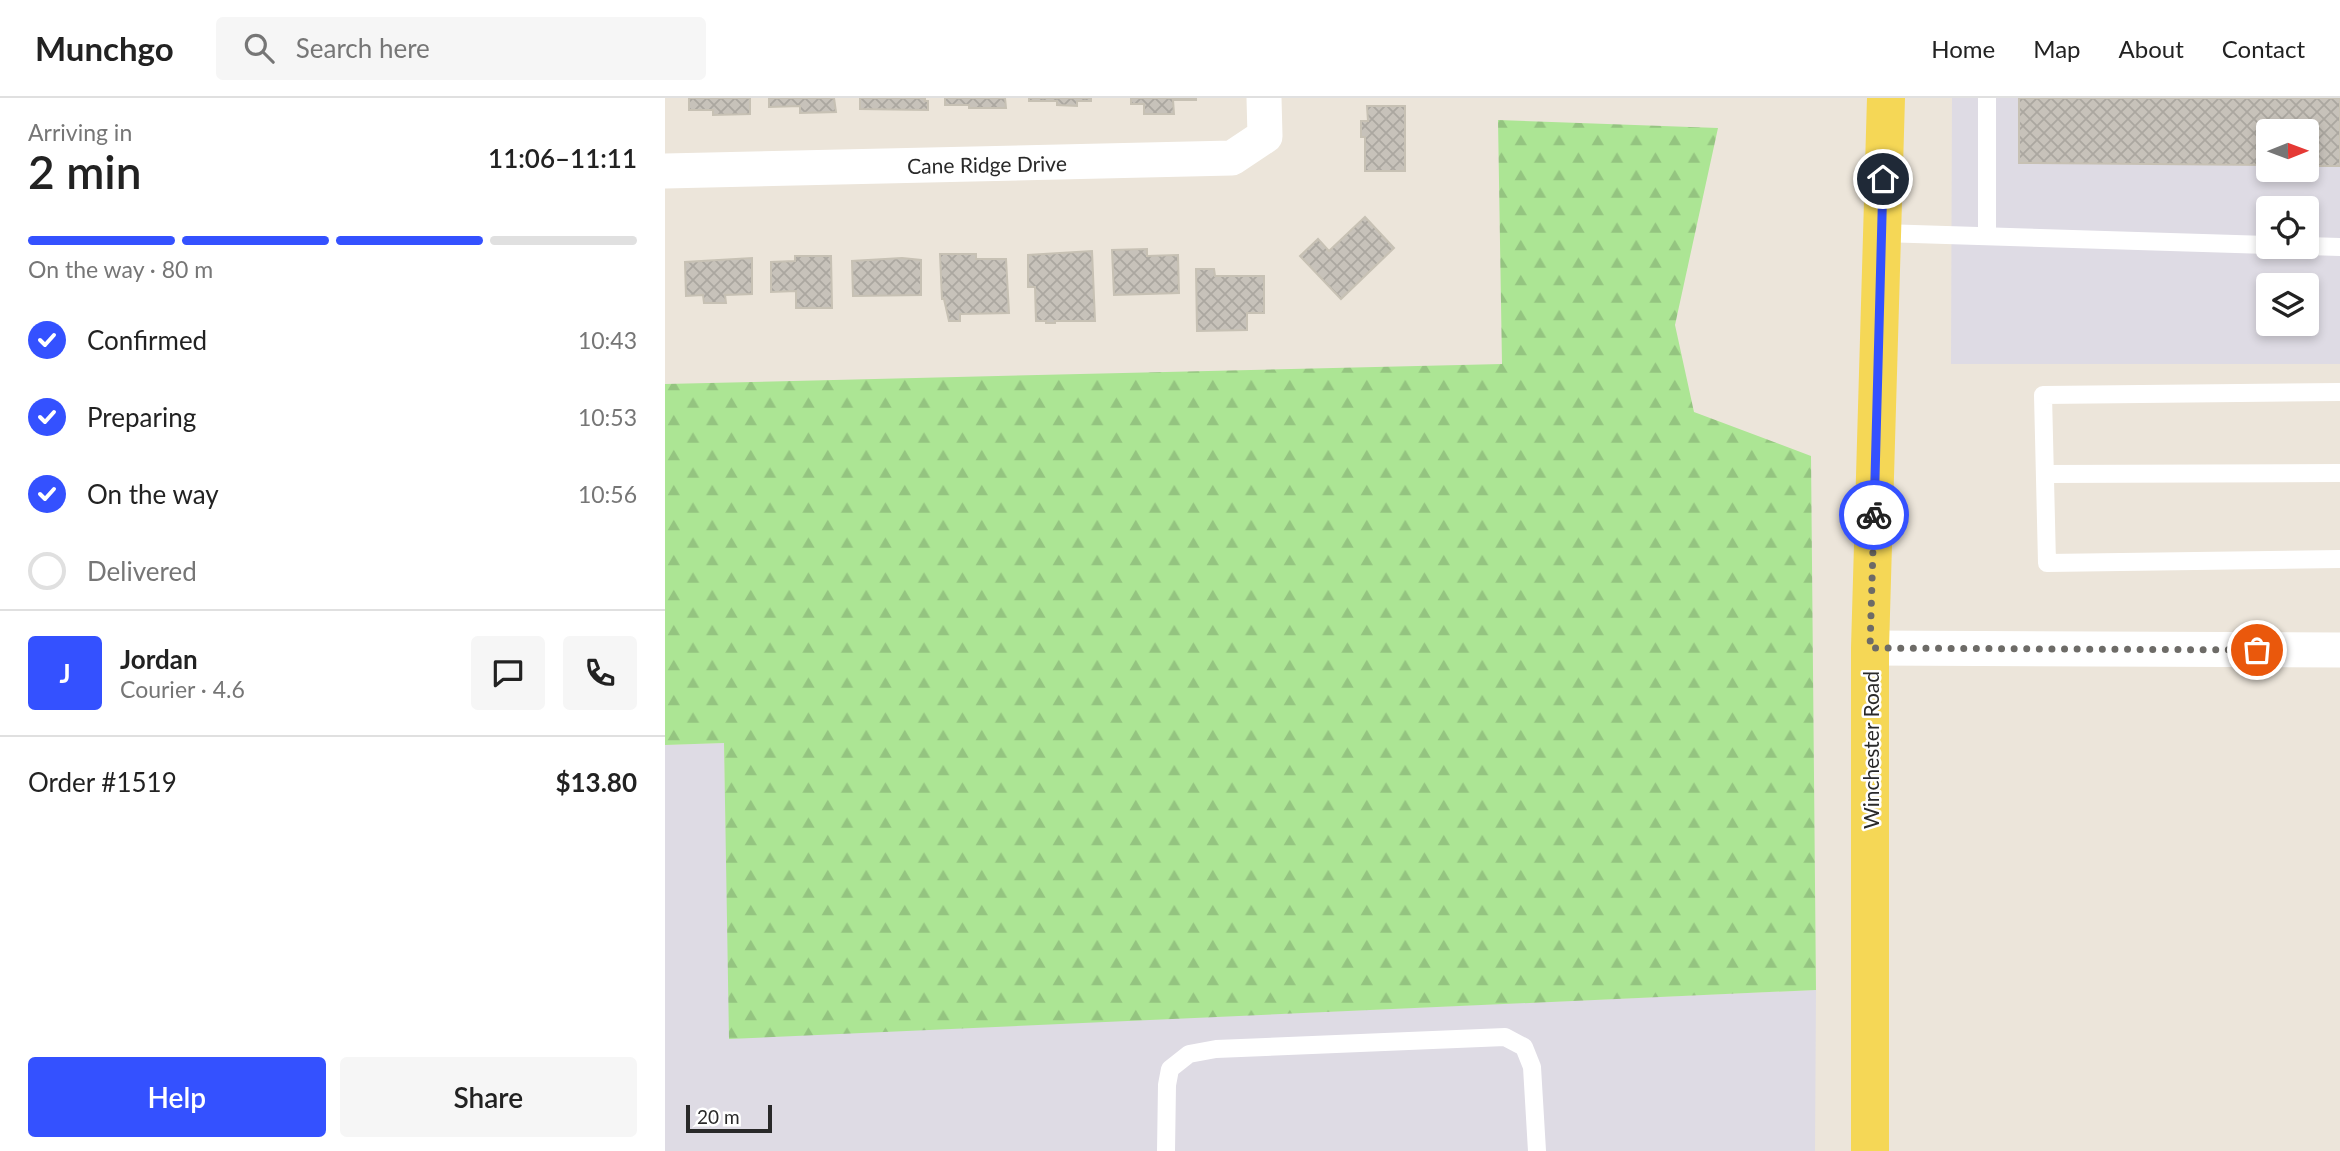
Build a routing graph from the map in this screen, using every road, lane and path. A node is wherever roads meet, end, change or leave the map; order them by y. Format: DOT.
graph roads {
  1 [pos="1264,98"];
  2 [pos="1886,98"];
  3 [pos="1987,98"];
  4 [pos="665,171"];
  5 [pos="1882,233"];
  6 [pos="1987,236"];
  7 [pos="2256,245"];
  8 [pos="2319,246"];
  9 [pos="2340,247"];
  10 [pos="2340,392"];
  11 [pos="2045,474"];
  12 [pos="2340,474"];
  13 [pos="2340,559"];
  14 [pos="1870,648"];
  15 [pos="2340,650"];
  16 [pos="1167,1151"];
  17 [pos="1537,1151"];
  18 [pos="1870,1151"];
  1 -- 4 [label="street, Cane Ridge Drive"];
  2 -- 5 [label="main road, Winchester Road"];
  3 -- 6 [label="lane"];
  5 -- 6 [label="lane"];
  5 -- 14 [label="main road, Winchester Road"];
  6 -- 7 [label="lane"];
  8 -- 9 [label="lane"];
  10 -- 11 [label="lane"];
  11 -- 12 [label="lane"];
  11 -- 13 [label="lane"];
  14 -- 15 [label="street"];
  14 -- 18 [label="main road, Winchester Road"];
  16 -- 17 [label="lane"];
}
